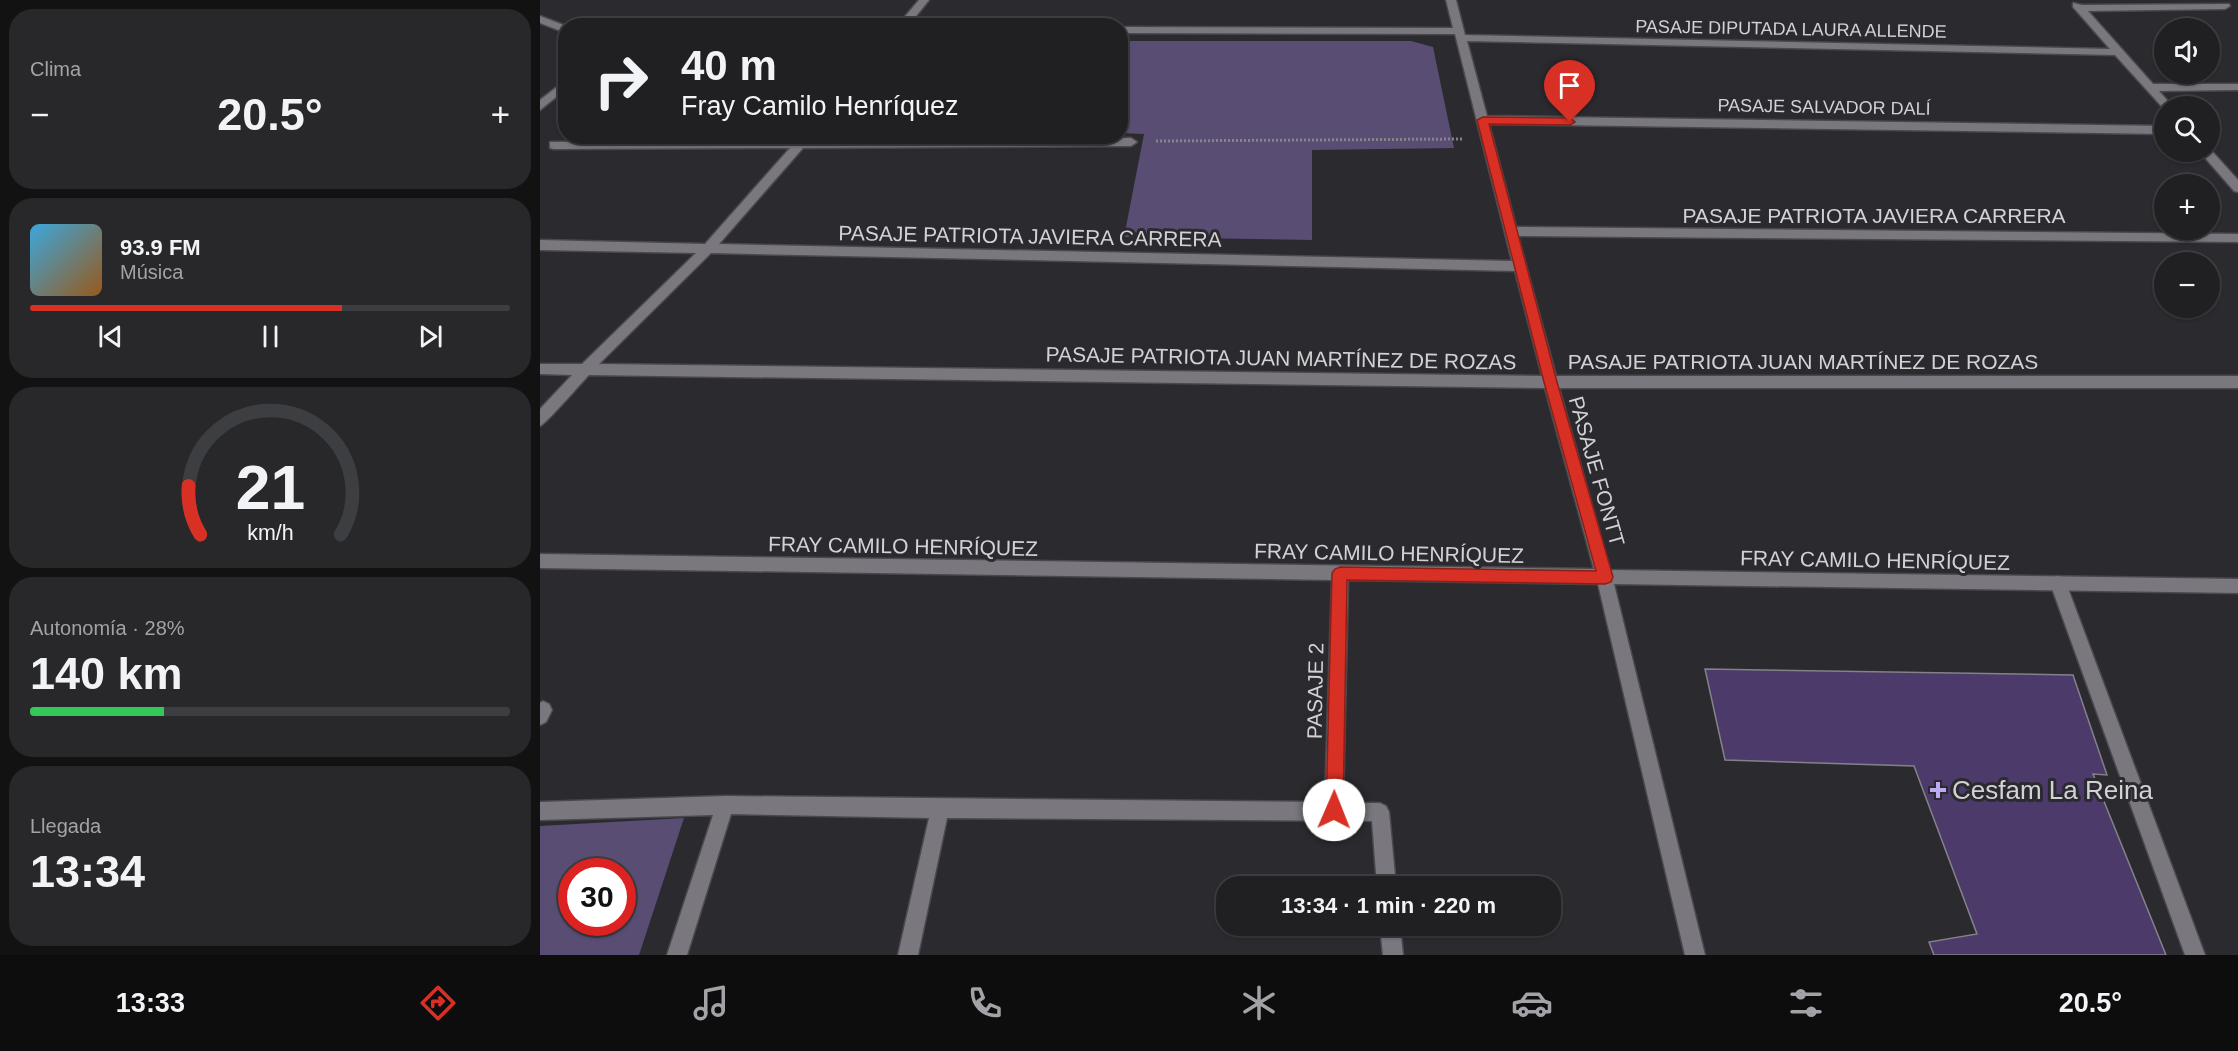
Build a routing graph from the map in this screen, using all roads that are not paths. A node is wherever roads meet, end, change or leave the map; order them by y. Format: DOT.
graph roads {
  1 [pos="924,0"];
  2 [pos="1451,0"];
  3 [pos="2077,4"];
  4 [pos="2225,6"];
  5 [pos="909,18"];
  6 [pos="540,19"];
  7 [pos="558,27"];
  8 [pos="1128,30"];
  9 [pos="1461,35"];
  10 [pos="2119,52"];
  11 [pos="2238,87"];
  12 [pos="2150,88"];
  13 [pos="558,90"];
  14 [pos="2157,96"];
  15 [pos="540,106"];
  16 [pos="1483,120"];
  17 [pos="2154,130"];
  18 [pos="1128,142"];
  19 [pos="1131,142"];
  20 [pos="604,144"];
  21 [pos="800,144"];
  22 [pos="554,145"];
  23 [pos="2215,162"];
  24 [pos="2223,171"];
  25 [pos="2238,171"];
  26 [pos="2238,188"];
  27 [pos="1510,231"];
  28 [pos="2238,238"];
  29 [pos="540,245"];
  30 [pos="709,248"];
  31 [pos="1520,266"];
  32 [pos="540,369"];
  33 [pos="585,370"];
  34 [pos="1550,382"];
  35 [pos="2238,382"];
  36 [pos="540,420"];
  37 [pos="540,561"];
  38 [pos="1340,573"];
  39 [pos="1605,577"];
  40 [pos="2058,583"];
  41 [pos="2238,586"];
  42 [pos="725,805"];
  43 [pos="940,809"];
  44 [pos="1334,810"];
  45 [pos="540,811"];
  46 [pos="1386,876"];
  47 [pos="1391,936"];
  48 [pos="677,955"];
  49 [pos="908,955"];
  50 [pos="1393,955"];
  51 [pos="1695,955"];
  52 [pos="2195,955"];
  1 -- 5 [label="street"];
  2 -- 9 [label="street, PASAJE FONTT"];
  3 -- 4 [label="street"];
  3 -- 10 [label="street"];
  6 -- 7 [label="street"];
  8 -- 9 [label="street, PASAJE DIPUTADA LAURA ALLENDE"];
  9 -- 10 [label="street, PASAJE DIPUTADA LAURA ALLENDE"];
  9 -- 16 [label="street, PASAJE FONTT"];
  10 -- 12 [label="street"];
  11 -- 12 [label="street"];
  12 -- 14 [label="street"];
  13 -- 15 [label="street"];
  16 -- 17 [label="street, PASAJE SALVADOR DALÍ"];
  16 -- 27 [label="street, PASAJE FONTT"];
  18 -- 19 [label="street"];
  20 -- 22 [label="street"];
  21 -- 30 [label="street"];
  23 -- 24 [label="street"];
  24 -- 25 [label="street"];
  24 -- 26 [label="street"];
  27 -- 28 [label="street, PASAJE PATRIOTA JAVIERA CARRERA"];
  27 -- 31 [label="street, PASAJE FONTT"];
  29 -- 30 [label="street, PASAJE PATRIOTA JAVIERA CARRERA"];
  30 -- 31 [label="street, PASAJE PATRIOTA JAVIERA CARRERA"];
  30 -- 33 [label="street"];
  31 -- 34 [label="street, PASAJE FONTT"];
  32 -- 33 [label="street, PASAJE PATRIOTA JUAN MARTÍNEZ DE ROZAS"];
  33 -- 34 [label="street, PASAJE PATRIOTA JUAN MARTÍNEZ DE ROZAS"];
  33 -- 36 [label="street"];
  34 -- 35 [label="street, PASAJE PATRIOTA JUAN MARTÍNEZ DE ROZAS"];
  34 -- 39 [label="street, PASAJE FONTT"];
  37 -- 38 [label="street, FRAY CAMILO HENRÍQUEZ"];
  38 -- 39 [label="street, FRAY CAMILO HENRÍQUEZ"];
  38 -- 44 [label="street, PASAJE 2"];
  39 -- 40 [label="street, FRAY CAMILO HENRÍQUEZ"];
  39 -- 51 [label="street, PASAJE FONTT"];
  40 -- 41 [label="street, FRAY CAMILO HENRÍQUEZ"];
  40 -- 52 [label="street"];
  42 -- 43 [label="street"];
  42 -- 45 [label="street"];
  42 -- 48 [label="street"];
  43 -- 44 [label="street"];
  43 -- 49 [label="street"];
  44 -- 46 [label="street"];
  47 -- 50 [label="street"];
}
